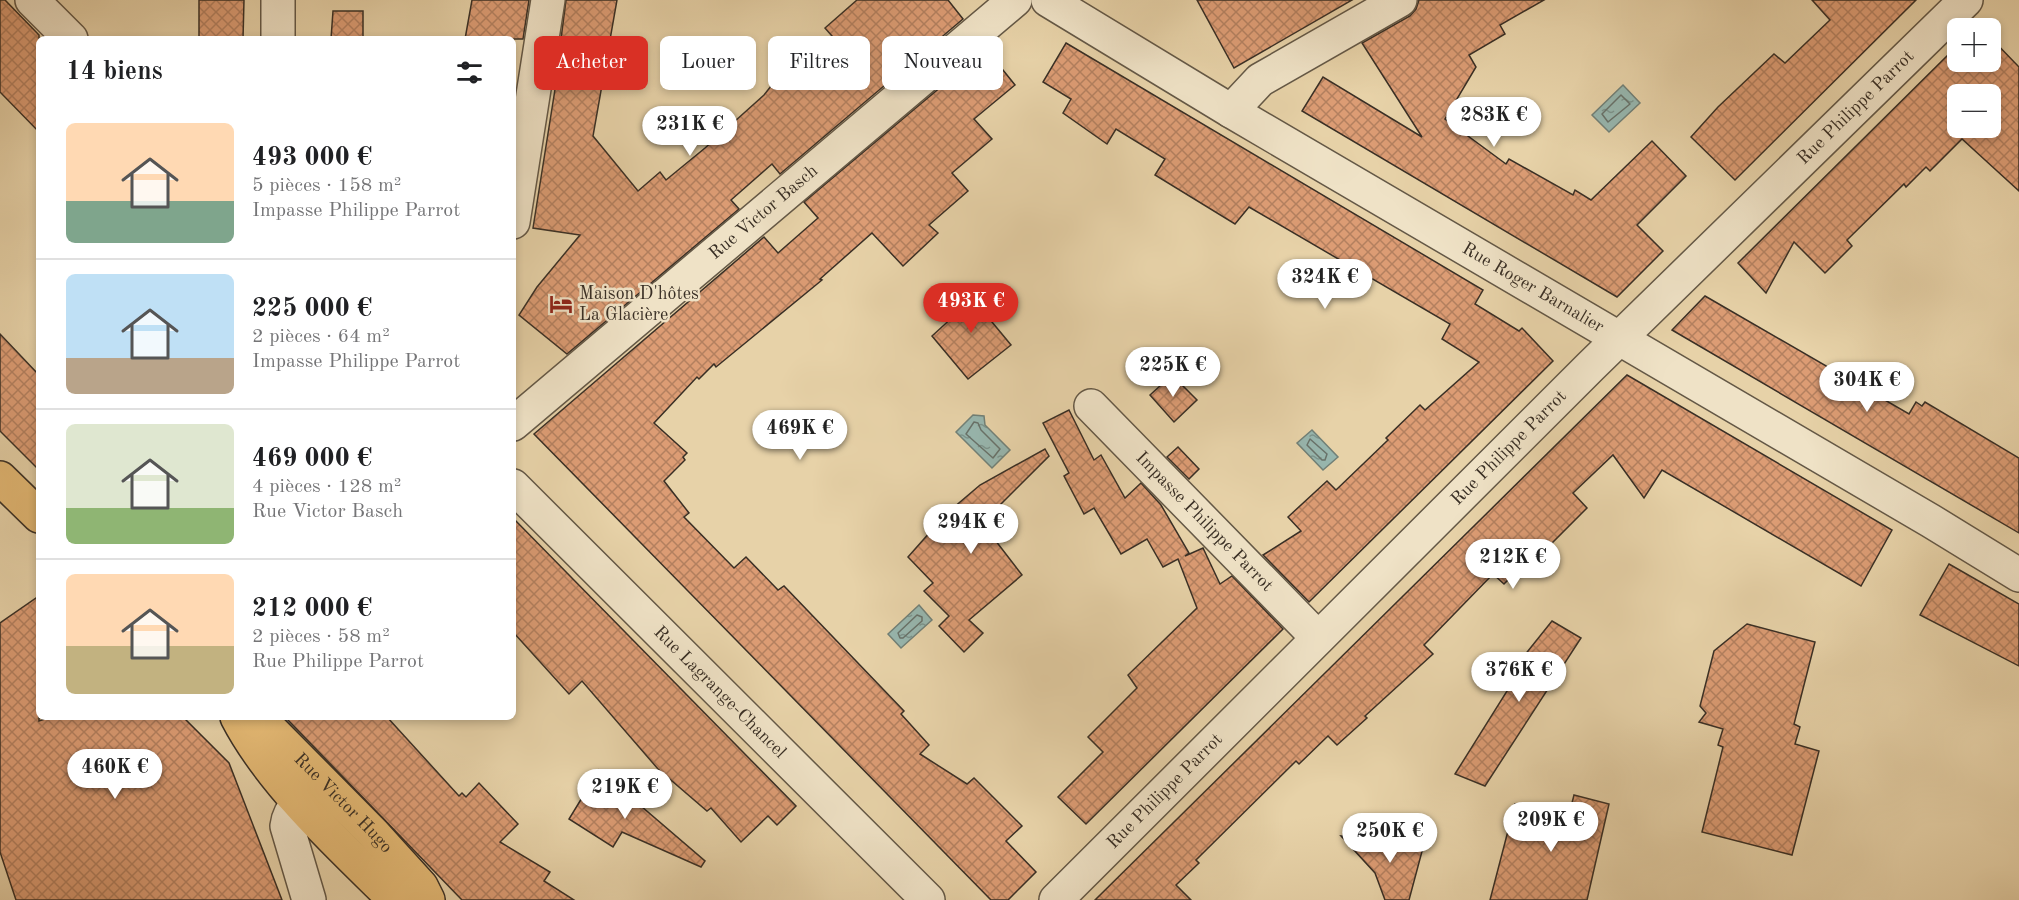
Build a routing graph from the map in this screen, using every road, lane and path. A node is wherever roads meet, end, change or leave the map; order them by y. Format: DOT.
graph roads {
  1 [pos="32,0"];
  2 [pos="278,0"];
  3 [pos="548,0"];
  4 [pos="1015,0"];
  5 [pos="1048,0"];
  6 [pos="1400,0"];
  7 [pos="1966,0"];
  8 [pos="68,36"];
  9 [pos="278,36"];
  10 [pos="1232,111"];
  11 [pos="516,203"];
  12 [pos="1621,339"];
  13 [pos="1091,406"];
  14 [pos="516,416"];
  15 [pos="0,478"];
  16 [pos="516,489"];
  17 [pos="36,513"];
  18 [pos="2019,575"];
  19 [pos="1318,638"];
  20 [pos="239,720"];
  21 [pos="253,720"];
  22 [pos="338,797"];
  23 [pos="300,802"];
  24 [pos="309,900"];
  25 [pos="395,900"];
  26 [pos="428,900"];
  27 [pos="928,900"];
  28 [pos="1056,900"];
  1 -- 8 [label="street"];
  2 -- 9 [label="street"];
  3 -- 11 [label="street"];
  4 -- 14 [label="street, Rue Victor Basch"];
  5 -- 10 [label="street, Rue Roger Barnalier"];
  6 -- 10 [label="street"];
  7 -- 12 [label="street, Rue Philippe Parrot"];
  10 -- 12 [label="street, Rue Roger Barnalier"];
  12 -- 18 [label="street, Rue Roger Barnalier"];
  12 -- 19 [label="street, Rue Philippe Parrot"];
  13 -- 19 [label="street, Impasse Philippe Parrot"];
  15 -- 17 [label="main road"];
  16 -- 27 [label="street, Rue Lagrange-Chancel"];
  19 -- 28 [label="street, Rue Philippe Parrot"];
  20 -- 23 [label="main road, Rue Victor Hugo"];
  21 -- 22 [label="main road, Rue Victor Hugo"];
  22 -- 23 [label="street"];
  22 -- 26 [label="main road, Rue Victor Hugo"];
  23 -- 24 [label="street"];
  23 -- 25 [label="main road, Rue Victor Hugo"];
}
